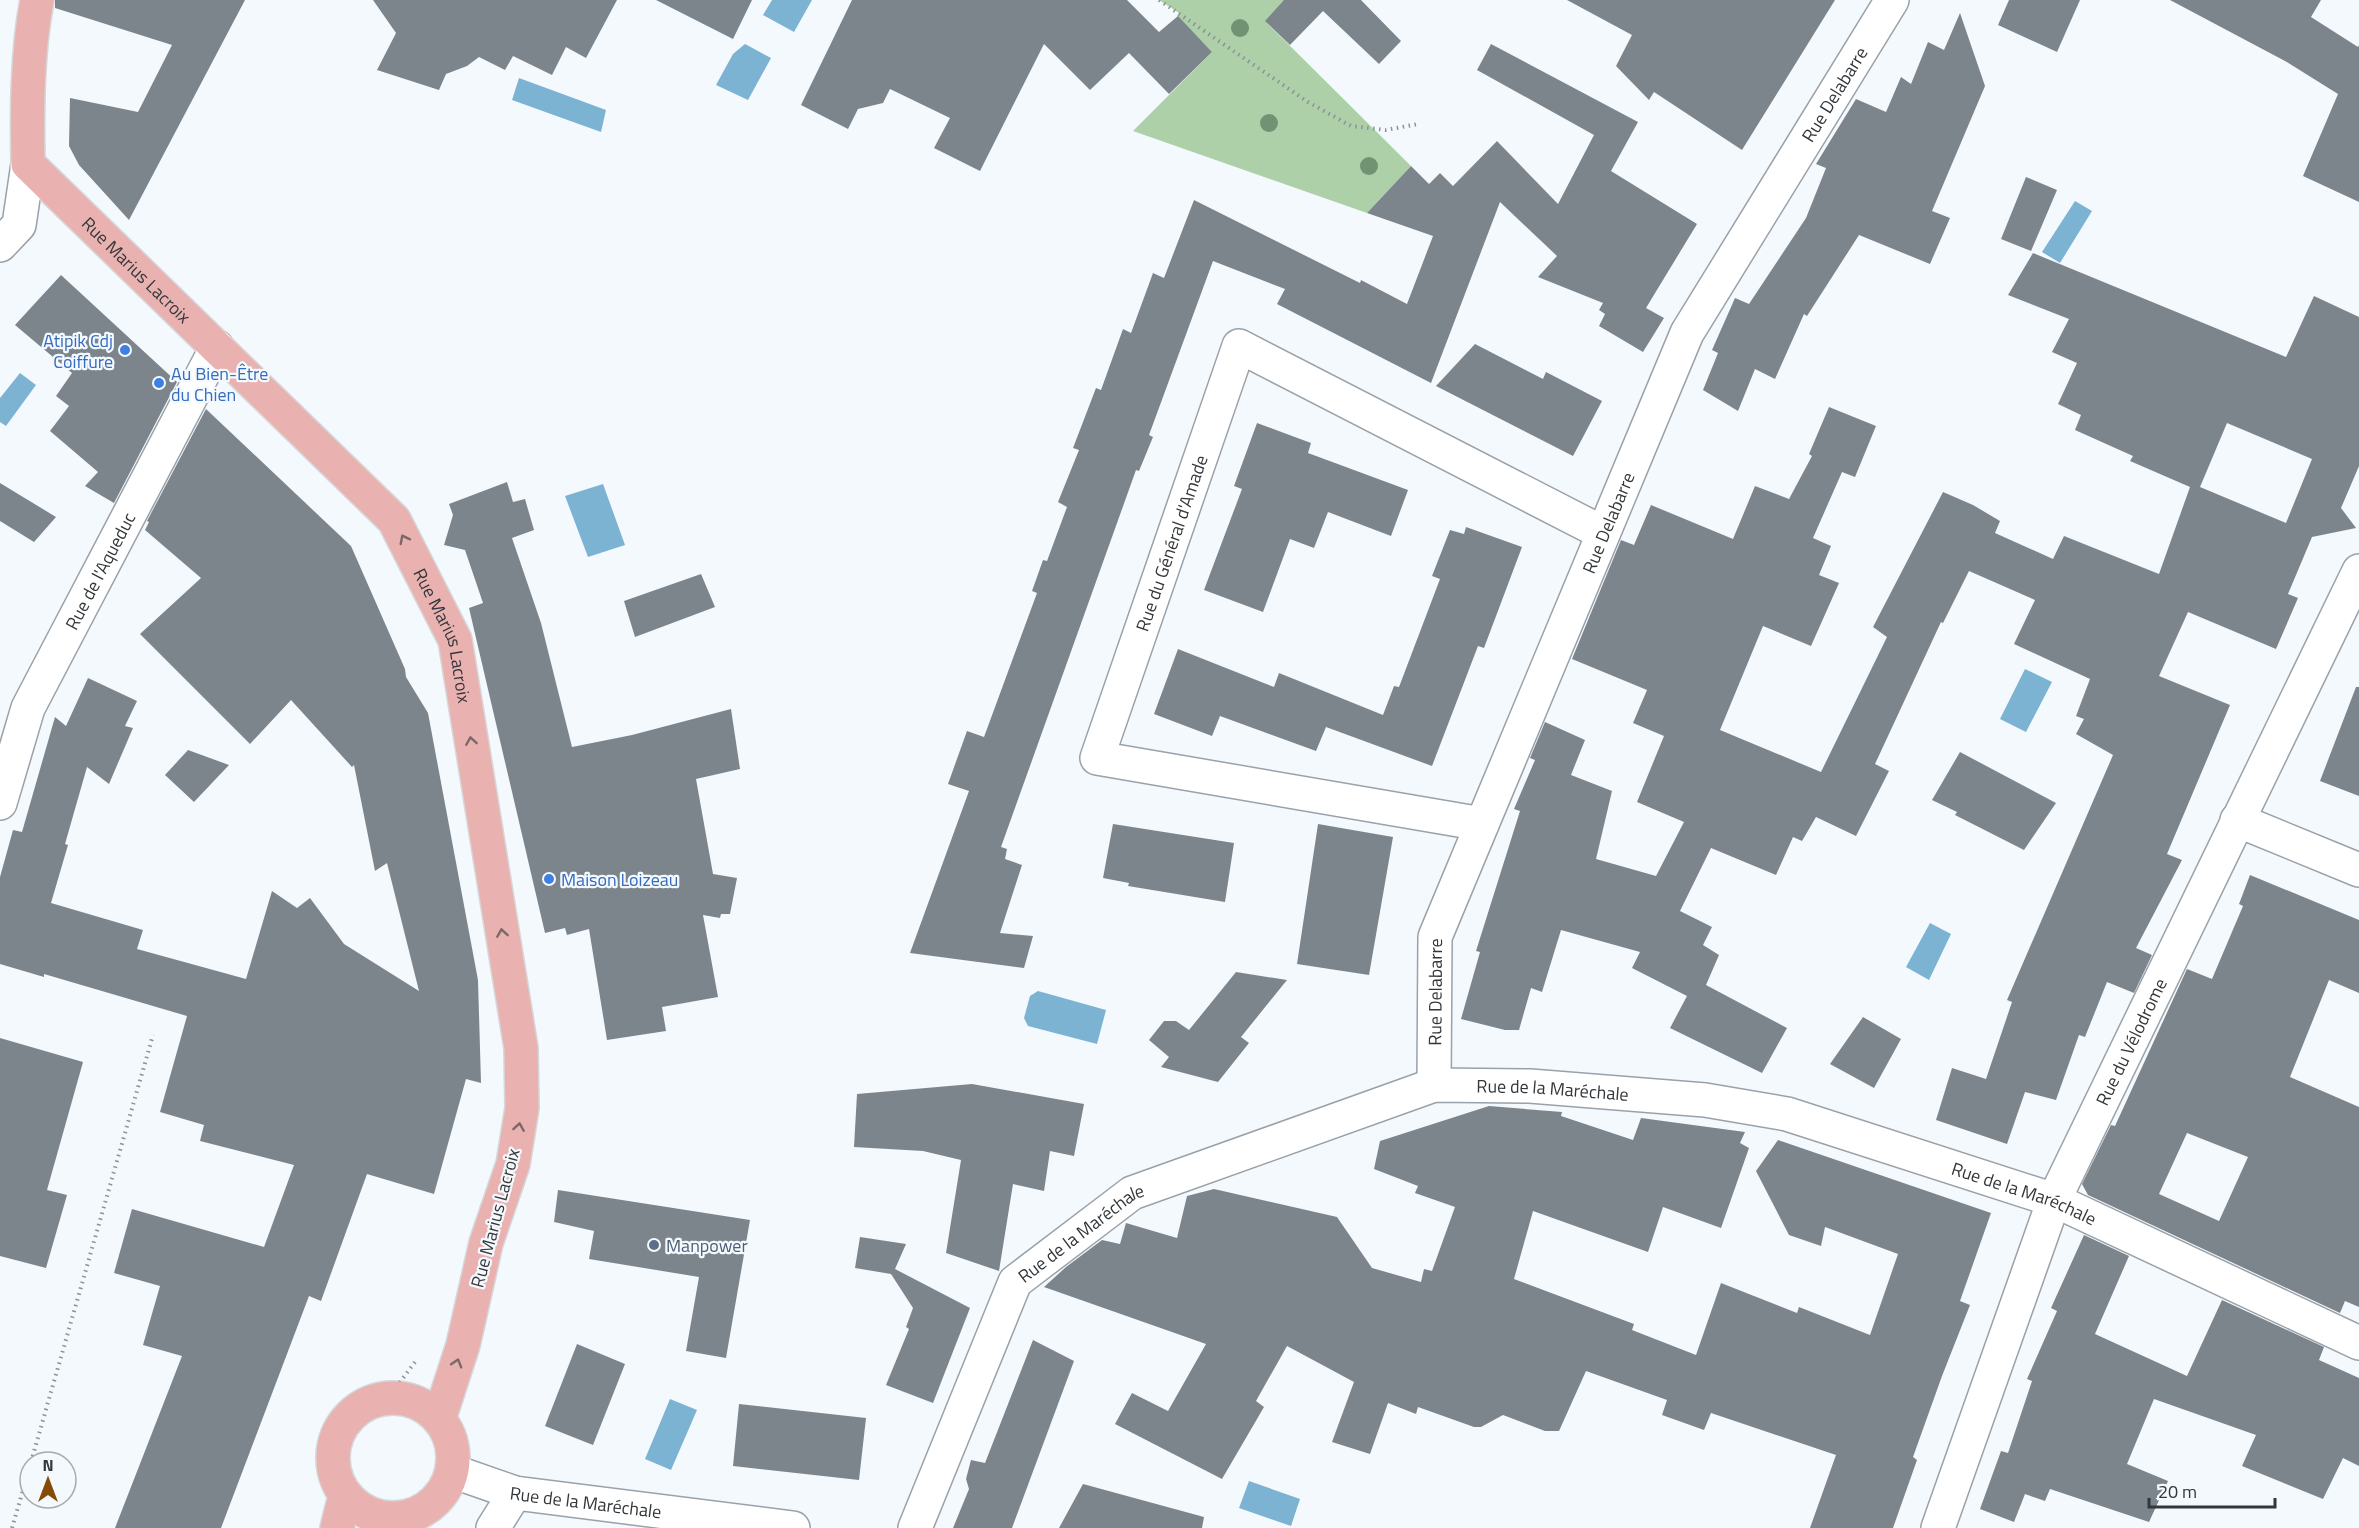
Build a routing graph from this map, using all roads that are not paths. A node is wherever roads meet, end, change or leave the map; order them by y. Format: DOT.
graph roads {
  1 [pos="37,0"];
  2 [pos="1892,0"];
  3 [pos="28,164"];
  4 [pos="0,245"];
  5 [pos="217,347"];
  6 [pos="1603,533"];
  7 [pos="2359,571"];
  8 [pos="0,803"];
  9 [pos="2237,819"];
  10 [pos="1482,824"];
  11 [pos="2359,870"];
  12 [pos="1434,1085"];
  13 [pos="2054,1200"];
  14 [pos="2359,1343"];
  15 [pos="439,1419"];
  16 [pos="452,1471"];
  17 [pos="515,1493"];
  18 [pos="345,1496"];
  19 [pos="400,1523"];
  20 [pos="337,1528"];
  21 [pos="493,1528"];
  22 [pos="793,1528"];
  23 [pos="915,1528"];
  24 [pos="1938,1528"];
  1 -- 3 [label="main road"];
  2 -- 6 [label="street, Rue Delabarre"];
  3 -- 4 [label="street"];
  3 -- 5 [label="main road, Rue Marius Lacroix"];
  5 -- 8 [label="street, Rue de l'Aqueduc"];
  15 -- 5 [label="main road, Rue Marius Lacroix, one-way"];
  6 -- 10 [label="street, Rue Delabarre"];
  6 -- 10 [label="street, Rue du Général d'Amade"];
  7 -- 9 [label="street, Rue du Vélodrome"];
  9 -- 11 [label="street"];
  9 -- 13 [label="street, Rue du Vélodrome"];
  10 -- 12 [label="street, Rue Delabarre"];
  12 -- 13 [label="street, Rue de la Maréchale"];
  12 -- 23 [label="street, Rue de la Maréchale"];
  13 -- 14 [label="street, Rue de la Maréchale"];
  13 -- 24 [label="street, Rue du Vélodrome"];
  15 -- 16 [label="main road"];
  15 -- 18 [label="main road"];
  16 -- 17 [label="street, Rue de la Maréchale"];
  16 -- 19 [label="main road"];
  17 -- 21 [label="street"];
  17 -- 22 [label="street, Rue de la Maréchale"];
  18 -- 19 [label="main road"];
  18 -- 20 [label="main road"];
}
